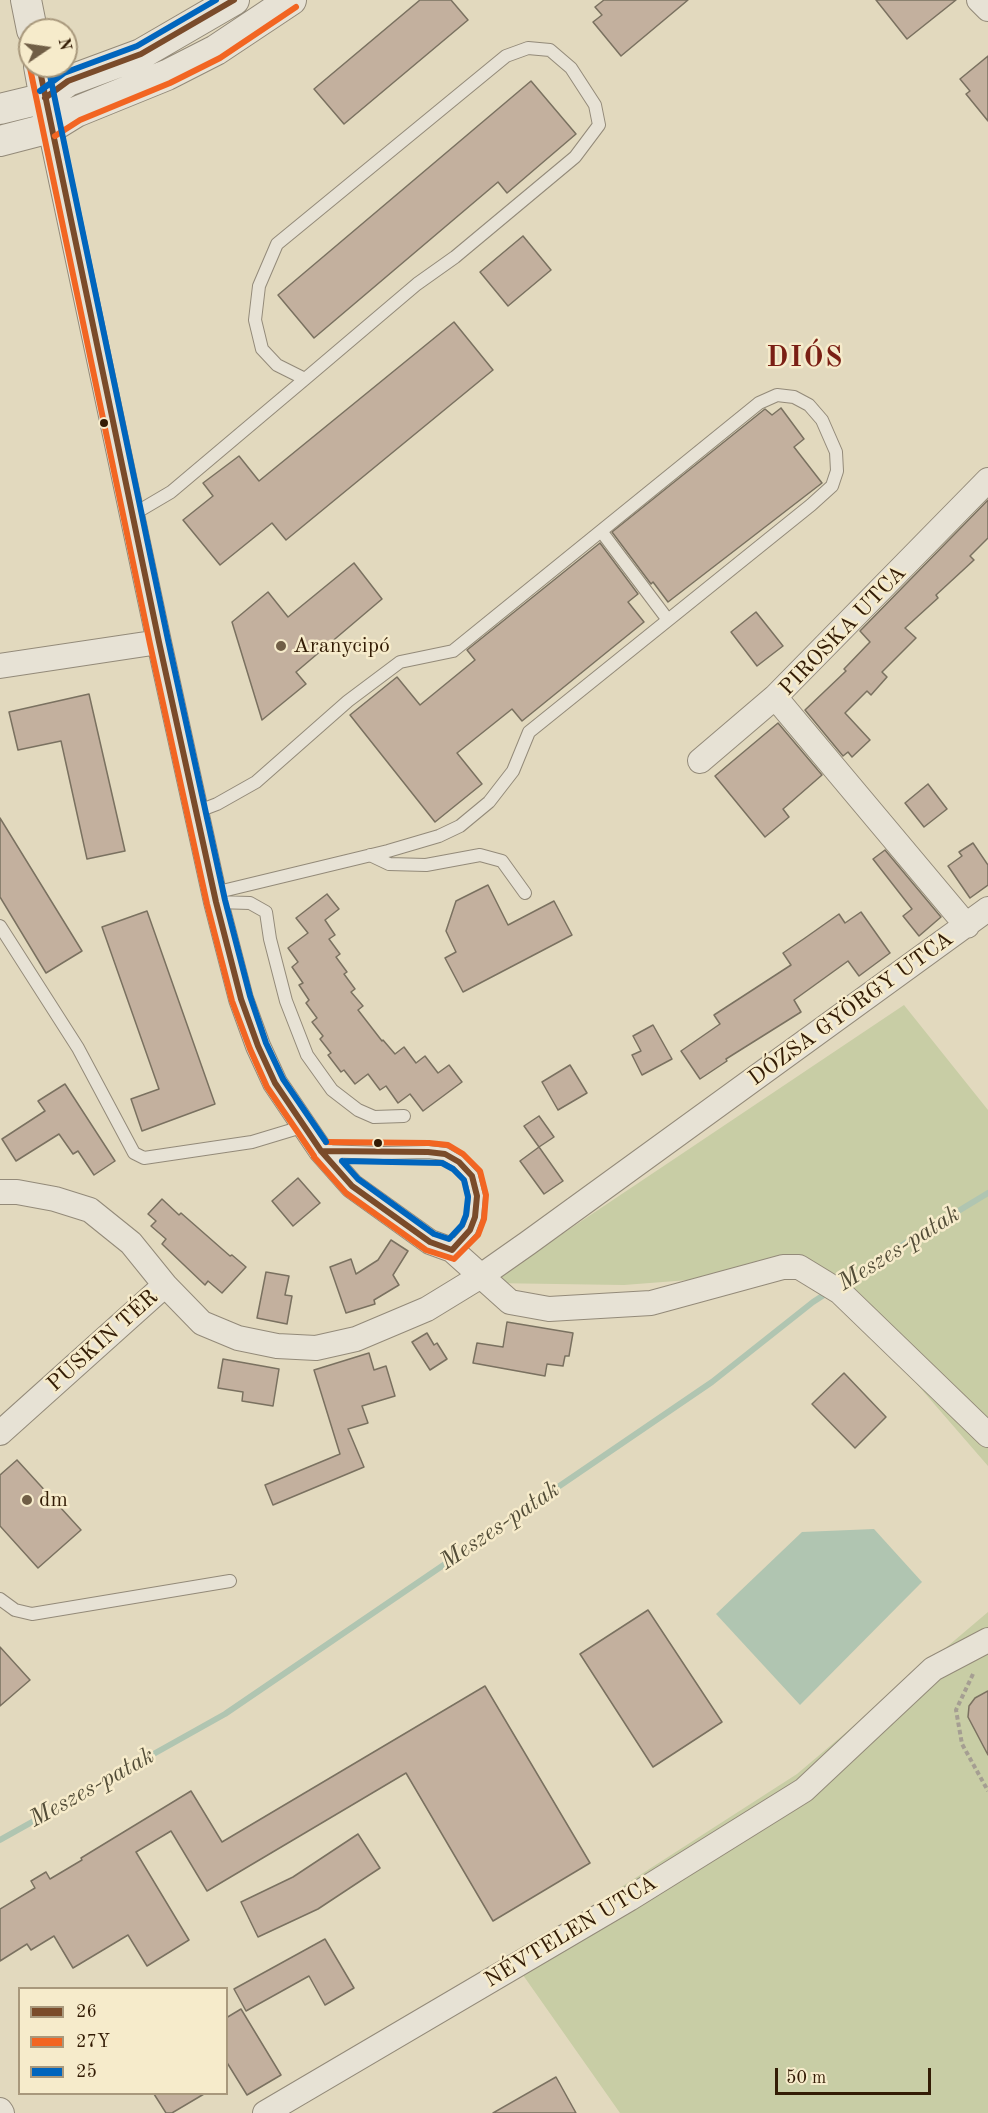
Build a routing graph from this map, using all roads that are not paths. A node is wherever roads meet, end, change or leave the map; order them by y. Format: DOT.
graph roads {
  1 [pos="26,0"];
  2 [pos="234,0"];
  3 [pos="291,0"];
  4 [pos="979,0"];
  5 [pos="988,9"];
  6 [pos="30,18"];
  7 [pos="41,78"];
  8 [pos="45,98"];
  9 [pos="0,109"];
  10 [pos="50,128"];
  11 [pos="0,141"];
  12 [pos="305,379"];
  13 [pos="988,480"];
  14 [pos="132,515"];
  15 [pos="601,531"];
  16 [pos="668,621"];
  17 [pos="159,642"];
  18 [pos="0,666"];
  19 [pos="775,697"];
  20 [pos="700,761"];
  21 [pos="196,812"];
  22 [pos="370,855"];
  23 [pos="525,893"];
  24 [pos="215,898"];
  25 [pos="988,909"];
  26 [pos="0,926"];
  27 [pos="967,926"];
  28 [pos="404,1116"];
  29 [pos="305,1126"];
  30 [pos="321,1151"];
  31 [pos="0,1192"];
  32 [pos="452,1250"];
  33 [pos="481,1276"];
  34 [pos="165,1285"];
  35 [pos="0,1433"];
  36 [pos="988,1435"];
  37 [pos="230,1581"];
  38 [pos="0,1599"];
  39 [pos="986,1641"];
  40 [pos="265,2113"];
  1 -- 6 [label="street"];
  2 -- 8 [label="street"];
  3 -- 10 [label="street"];
  4 -- 5 [label="street"];
  7 -- 8 [label="street"];
  8 -- 9 [label="street"];
  8 -- 10 [label="street"];
  10 -- 11 [label="street"];
  10 -- 14 [label="street"];
  12 -- 12 [label="lane"];
  12 -- 14 [label="lane"];
  13 -- 19 [label="street, PIROSKA UTCA"];
  14 -- 17 [label="street"];
  15 -- 16 [label="lane"];
  15 -- 16 [label="lane"];
  15 -- 21 [label="lane"];
  16 -- 22 [label="lane"];
  17 -- 18 [label="street"];
  17 -- 21 [label="street"];
  19 -- 20 [label="street"];
  19 -- 27 [label="street, PIROSKA UTCA"];
  21 -- 24 [label="street"];
  22 -- 23 [label="lane"];
  22 -- 24 [label="lane"];
  24 -- 28 [label="lane"];
  24 -- 29 [label="street"];
  25 -- 27 [label="street, DÓZSA GYÖRGY UTCA"];
  26 -- 29 [label="lane"];
  27 -- 33 [label="street, DÓZSA GYÖRGY UTCA"];
  29 -- 30 [label="street"];
  30 -- 32 [label="street"];
  30 -- 32 [label="lane"];
  31 -- 34 [label="street, PUSKIN TÉR"];
  32 -- 33 [label="street"];
  33 -- 34 [label="street, DÓZSA GYÖRGY UTCA"];
  33 -- 36 [label="street"];
  34 -- 35 [label="street, PUSKIN TÉR"];
  37 -- 38 [label="lane"];
  39 -- 40 [label="street, NÉVTELEN UTCA"];
}
